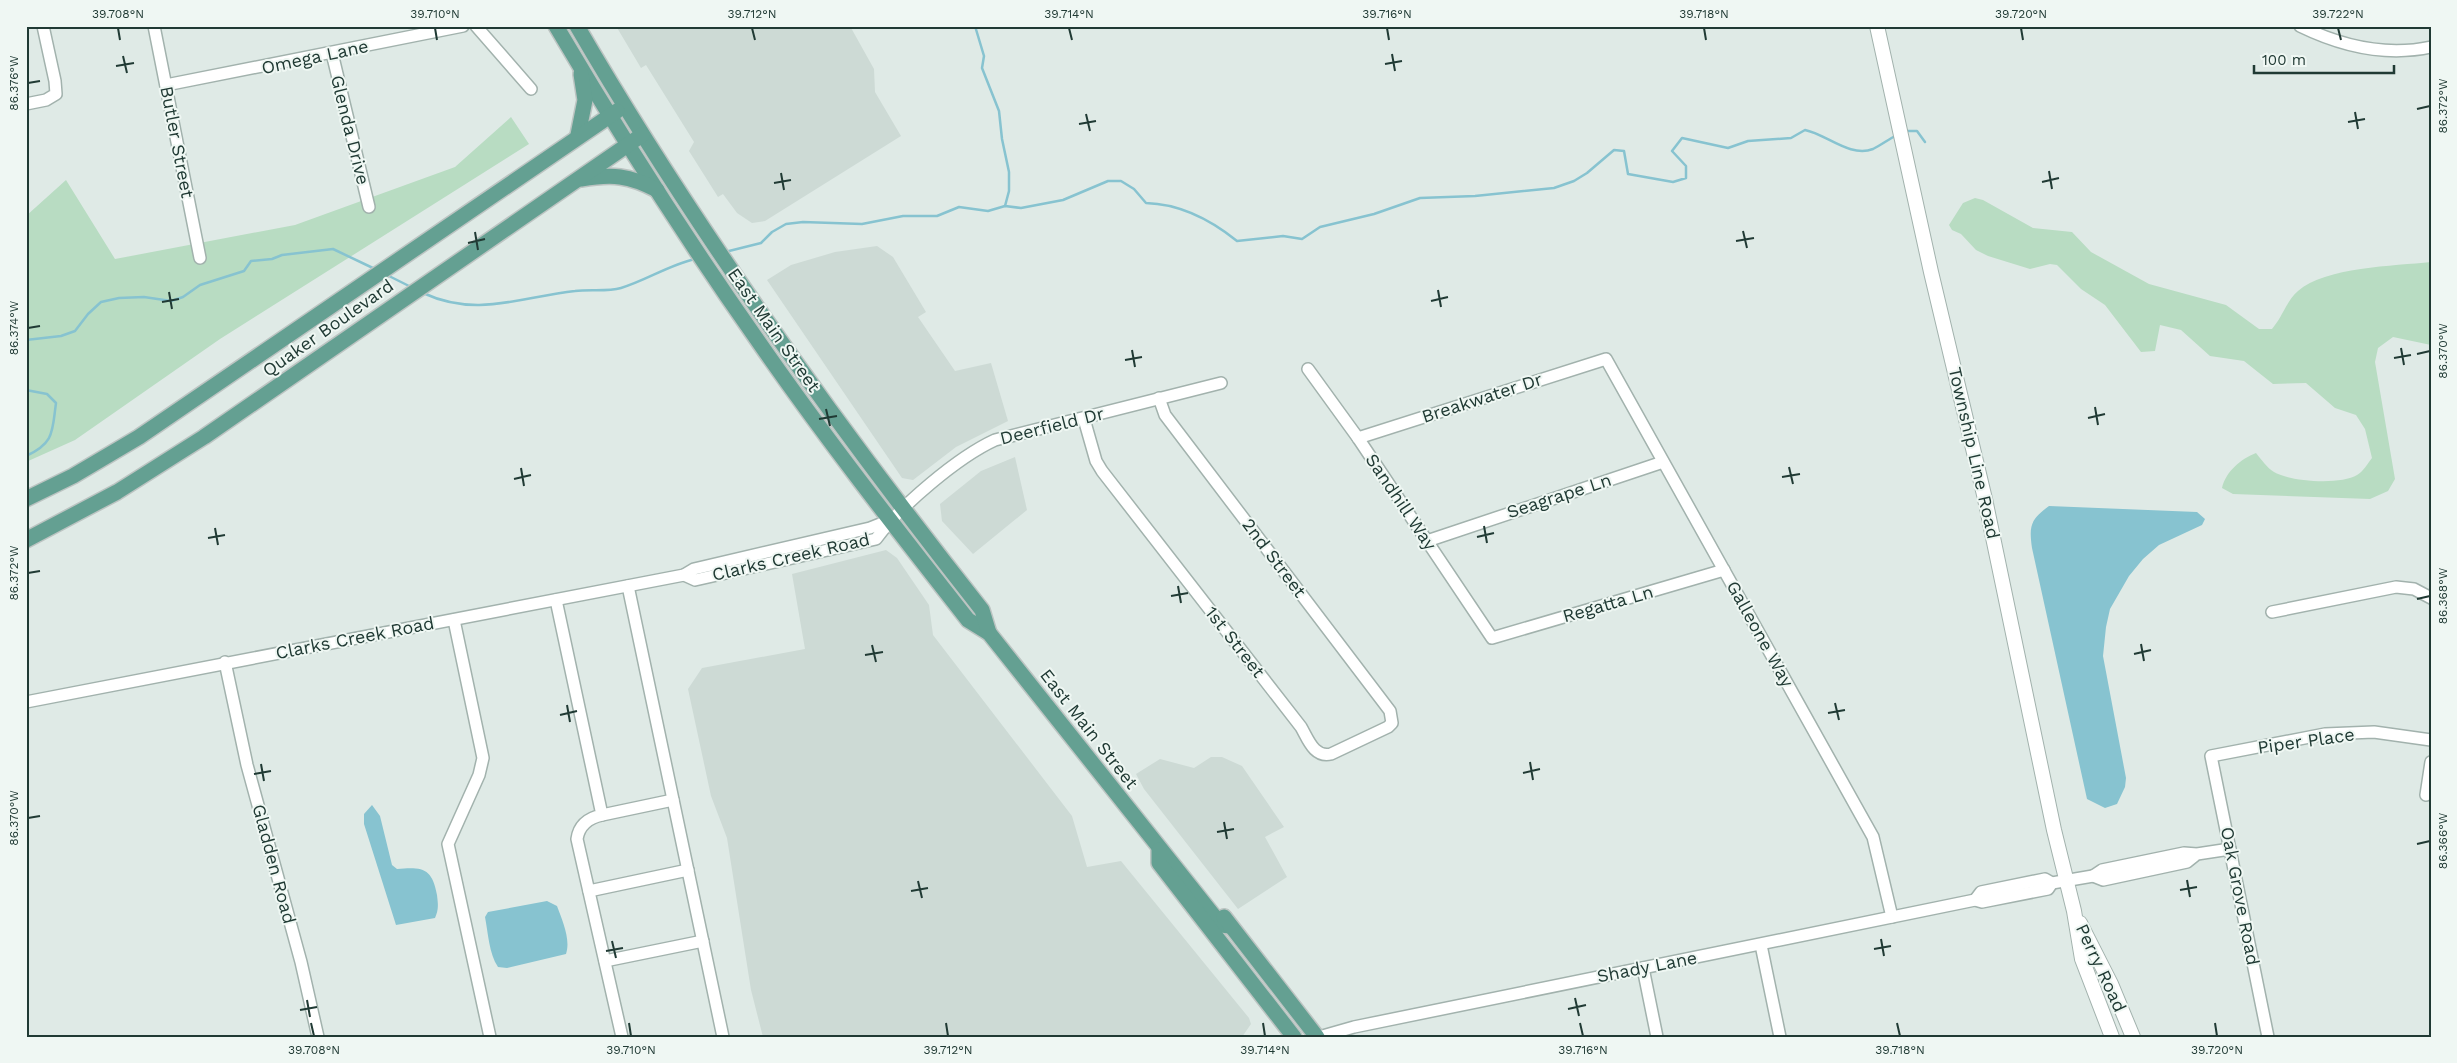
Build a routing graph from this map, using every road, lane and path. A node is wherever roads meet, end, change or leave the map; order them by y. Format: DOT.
graph roads {
  1 [pos="43,26"];
  2 [pos="154,26"];
  3 [pos="463,26"];
  4 [pos="476,26"];
  5 [pos="556,26"];
  6 [pos="576,26"];
  7 [pos="1877,26"];
  8 [pos="2300,26"];
  9 [pos="2431,47"];
  10 [pos="332,53"];
  11 [pos="579,65"];
  12 [pos="166,85"];
  13 [pos="531,88"];
  14 [pos="26,104"];
  15 [pos="623,104"];
  16 [pos="610,117"];
  17 [pos="642,134"];
  18 [pos="578,136"];
  19 [pos="628,144"];
  20 [pos="577,180"];
  21 [pos="657,190"];
  22 [pos="368,207"];
  23 [pos="200,258"];
  24 [pos="1606,359"];
  25 [pos="1308,369"];
  26 [pos="1221,383"];
  27 [pos="1159,398"];
  28 [pos="1084,419"];
  29 [pos="1358,438"];
  30 [pos="1664,462"];
  31 [pos="26,499"];
  32 [pos="896,514"];
  33 [pos="26,540"];
  34 [pos="1427,540"];
  35 [pos="1724,570"];
  36 [pos="628,586"];
  37 [pos="2431,598"];
  38 [pos="556,600"];
  39 [pos="2272,612"];
  40 [pos="454,620"];
  41 [pos="1492,638"];
  42 [pos="225,662"];
  43 [pos="26,702"];
  44 [pos="2431,740"];
  45 [pos="1331,754"];
  46 [pos="2211,756"];
  47 [pos="2431,762"];
  48 [pos="2426,795"];
  49 [pos="673,800"];
  50 [pos="602,815"];
  51 [pos="1159,848"];
  52 [pos="2230,849"];
  53 [pos="688,870"];
  54 [pos="2059,882"];
  55 [pos="589,891"];
  56 [pos="2074,911"];
  57 [pos="1892,917"];
  58 [pos="703,941"];
  59 [pos="1760,945"];
  60 [pos="605,961"];
  61 [pos="1643,968"];
  62 [pos="318,1037"];
  63 [pos="490,1037"];
  64 [pos="622,1037"];
  65 [pos="723,1037"];
  66 [pos="1294,1037"];
  67 [pos="1318,1037"];
  68 [pos="1657,1037"];
  69 [pos="1780,1037"];
  70 [pos="2112,1037"];
  71 [pos="2133,1037"];
  72 [pos="2268,1037"];
  1 -- 14 [label="street"];
  2 -- 12 [label="street, Butler Street"];
  3 -- 10 [label="street, Omega Lane"];
  4 -- 13 [label="street"];
  5 -- 11 [label="main road, East Main Street"];
  6 -- 15 [label="main road, East Main Street"];
  7 -- 54 [label="street, Township Line Road"];
  8 -- 9 [label="street"];
  10 -- 12 [label="street, Omega Lane"];
  10 -- 22 [label="street, Glenda Drive"];
  11 -- 16 [label="main road, East Main Street"];
  11 -- 18 [label="main road"];
  12 -- 23 [label="street, Butler Street"];
  15 -- 16 [label="main road, Quaker Boulevard"];
  15 -- 17 [label="main road, East Main Street"];
  16 -- 18 [label="main road, Quaker Boulevard"];
  16 -- 19 [label="main road, East Main Street"];
  17 -- 19 [label="main road, Quaker Boulevard"];
  17 -- 32 [label="main road, East Main Street"];
  18 -- 31 [label="main road, Quaker Boulevard"];
  19 -- 20 [label="main road, Quaker Boulevard"];
  19 -- 21 [label="main road, East Main Street"];
  20 -- 21 [label="main road"];
  20 -- 33 [label="main road, Quaker Boulevard"];
  21 -- 32 [label="main road, East Main Street"];
  24 -- 29 [label="street, Breakwater Dr"];
  24 -- 30 [label="street, Galleone Way"];
  25 -- 29 [label="street, Sandhill Way"];
  26 -- 27 [label="street, Deerfield Dr"];
  27 -- 28 [label="street, Deerfield Dr"];
  27 -- 45 [label="street, 2nd Street"];
  28 -- 32 [label="street, Deerfield Dr"];
  28 -- 45 [label="street, 1st Street"];
  29 -- 34 [label="street, Sandhill Way"];
  30 -- 34 [label="street, Seagrape Ln"];
  30 -- 35 [label="street, Galleone Way"];
  32 -- 36 [label="street, Clarks Creek Road"];
  32 -- 51 [label="main road, East Main Street"];
  34 -- 41 [label="street, Sandhill Way"];
  35 -- 41 [label="street, Regatta Ln"];
  35 -- 57 [label="street, Galleone Way"];
  36 -- 38 [label="street, Clarks Creek Road"];
  36 -- 49 [label="street"];
  37 -- 39 [label="street"];
  38 -- 40 [label="street, Clarks Creek Road"];
  38 -- 50 [label="street"];
  40 -- 42 [label="street, Clarks Creek Road"];
  40 -- 63 [label="street"];
  42 -- 43 [label="street, Clarks Creek Road"];
  42 -- 62 [label="street, Gladden Road"];
  44 -- 46 [label="street, Piper Place"];
  46 -- 52 [label="street, Oak Grove Road"];
  47 -- 48 [label="street"];
  49 -- 50 [label="street"];
  49 -- 53 [label="street"];
  50 -- 55 [label="street"];
  51 -- 66 [label="main road, East Main Street"];
  51 -- 67 [label="main road"];
  52 -- 54 [label="street"];
  52 -- 72 [label="street, Oak Grove Road"];
  53 -- 55 [label="street"];
  53 -- 58 [label="street"];
  54 -- 56 [label="street, Township Line Road"];
  54 -- 57 [label="street, Shady Lane"];
  55 -- 60 [label="street"];
  56 -- 70 [label="street, Perry Road"];
  56 -- 71 [label="street, Perry Road"];
  57 -- 59 [label="street, Shady Lane"];
  58 -- 60 [label="street"];
  58 -- 65 [label="street"];
  59 -- 61 [label="street, Shady Lane"];
  59 -- 69 [label="street"];
  60 -- 64 [label="street"];
  61 -- 67 [label="street, Shady Lane"];
  61 -- 68 [label="street"];
}
